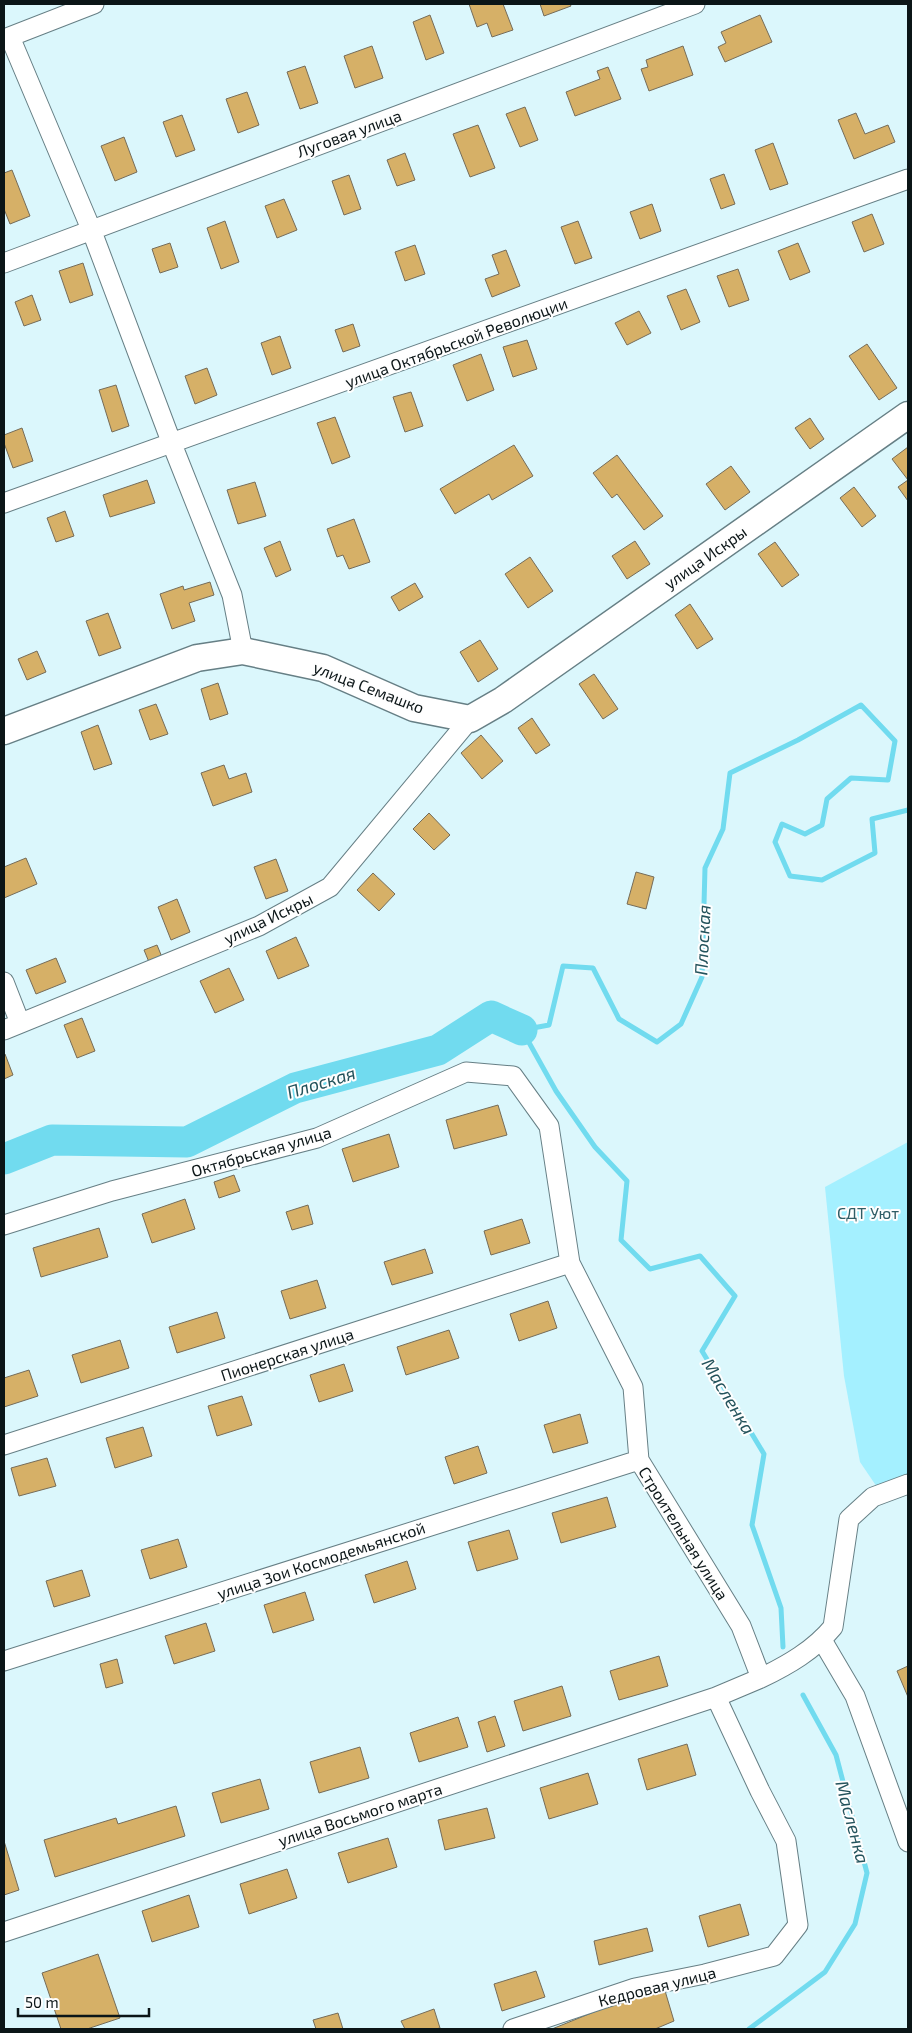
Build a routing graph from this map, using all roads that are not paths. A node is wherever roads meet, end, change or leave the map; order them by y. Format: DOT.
graph roads {
  1 [pos="94,4"];
  2 [pos="695,4"];
  3 [pos="7,38"];
  4 [pos="908,179"];
  5 [pos="91,228"];
  6 [pos="4,263"];
  7 [pos="908,415"];
  8 [pos="172,444"];
  9 [pos="4,503"];
  10 [pos="243,651"];
  11 [pos="470,719"];
  12 [pos="4,731"];
  13 [pos="4,982"];
  14 [pos="12,1026"];
  15 [pos="512,1076"];
  16 [pos="4,1225"];
  17 [pos="570,1263"];
  18 [pos="4,1445"];
  19 [pos="639,1460"];
  20 [pos="908,1484"];
  21 [pos="822,1640"];
  22 [pos="4,1661"];
  23 [pos="761,1678"];
  24 [pos="716,1696"];
  25 [pos="908,1842"];
  26 [pos="4,1932"];
  27 [pos="513,2029"];
  1 -- 3 [label="street"];
  2 -- 5 [label="street, Луговая улица"];
  3 -- 5 [label="street"];
  4 -- 8 [label="street, улица Октябрьской Революции"];
  5 -- 6 [label="street, Луговая улица"];
  5 -- 8 [label="street"];
  7 -- 11 [label="main road, улица Искры"];
  8 -- 9 [label="street, улица Октябрьской Революции"];
  8 -- 10 [label="street"];
  10 -- 11 [label="main road, улица Семашко"];
  10 -- 12 [label="main road, улица Семашко"];
  11 -- 14 [label="street, улица Искры"];
  13 -- 14 [label="street"];
  15 -- 16 [label="street, Октябрьская улица"];
  15 -- 17 [label="street, Строительная улица"];
  17 -- 18 [label="street, Пионерская улица"];
  17 -- 19 [label="street, Строительная улица"];
  19 -- 22 [label="street, улица Зои Космодемьянской"];
  19 -- 23 [label="street, Строительная улица"];
  20 -- 21 [label="street"];
  21 -- 23 [label="street"];
  21 -- 25 [label="street"];
  23 -- 24 [label="street"];
  24 -- 26 [label="street, улица Восьмого марта"];
  24 -- 27 [label="street, Кедровая улица"];
}
